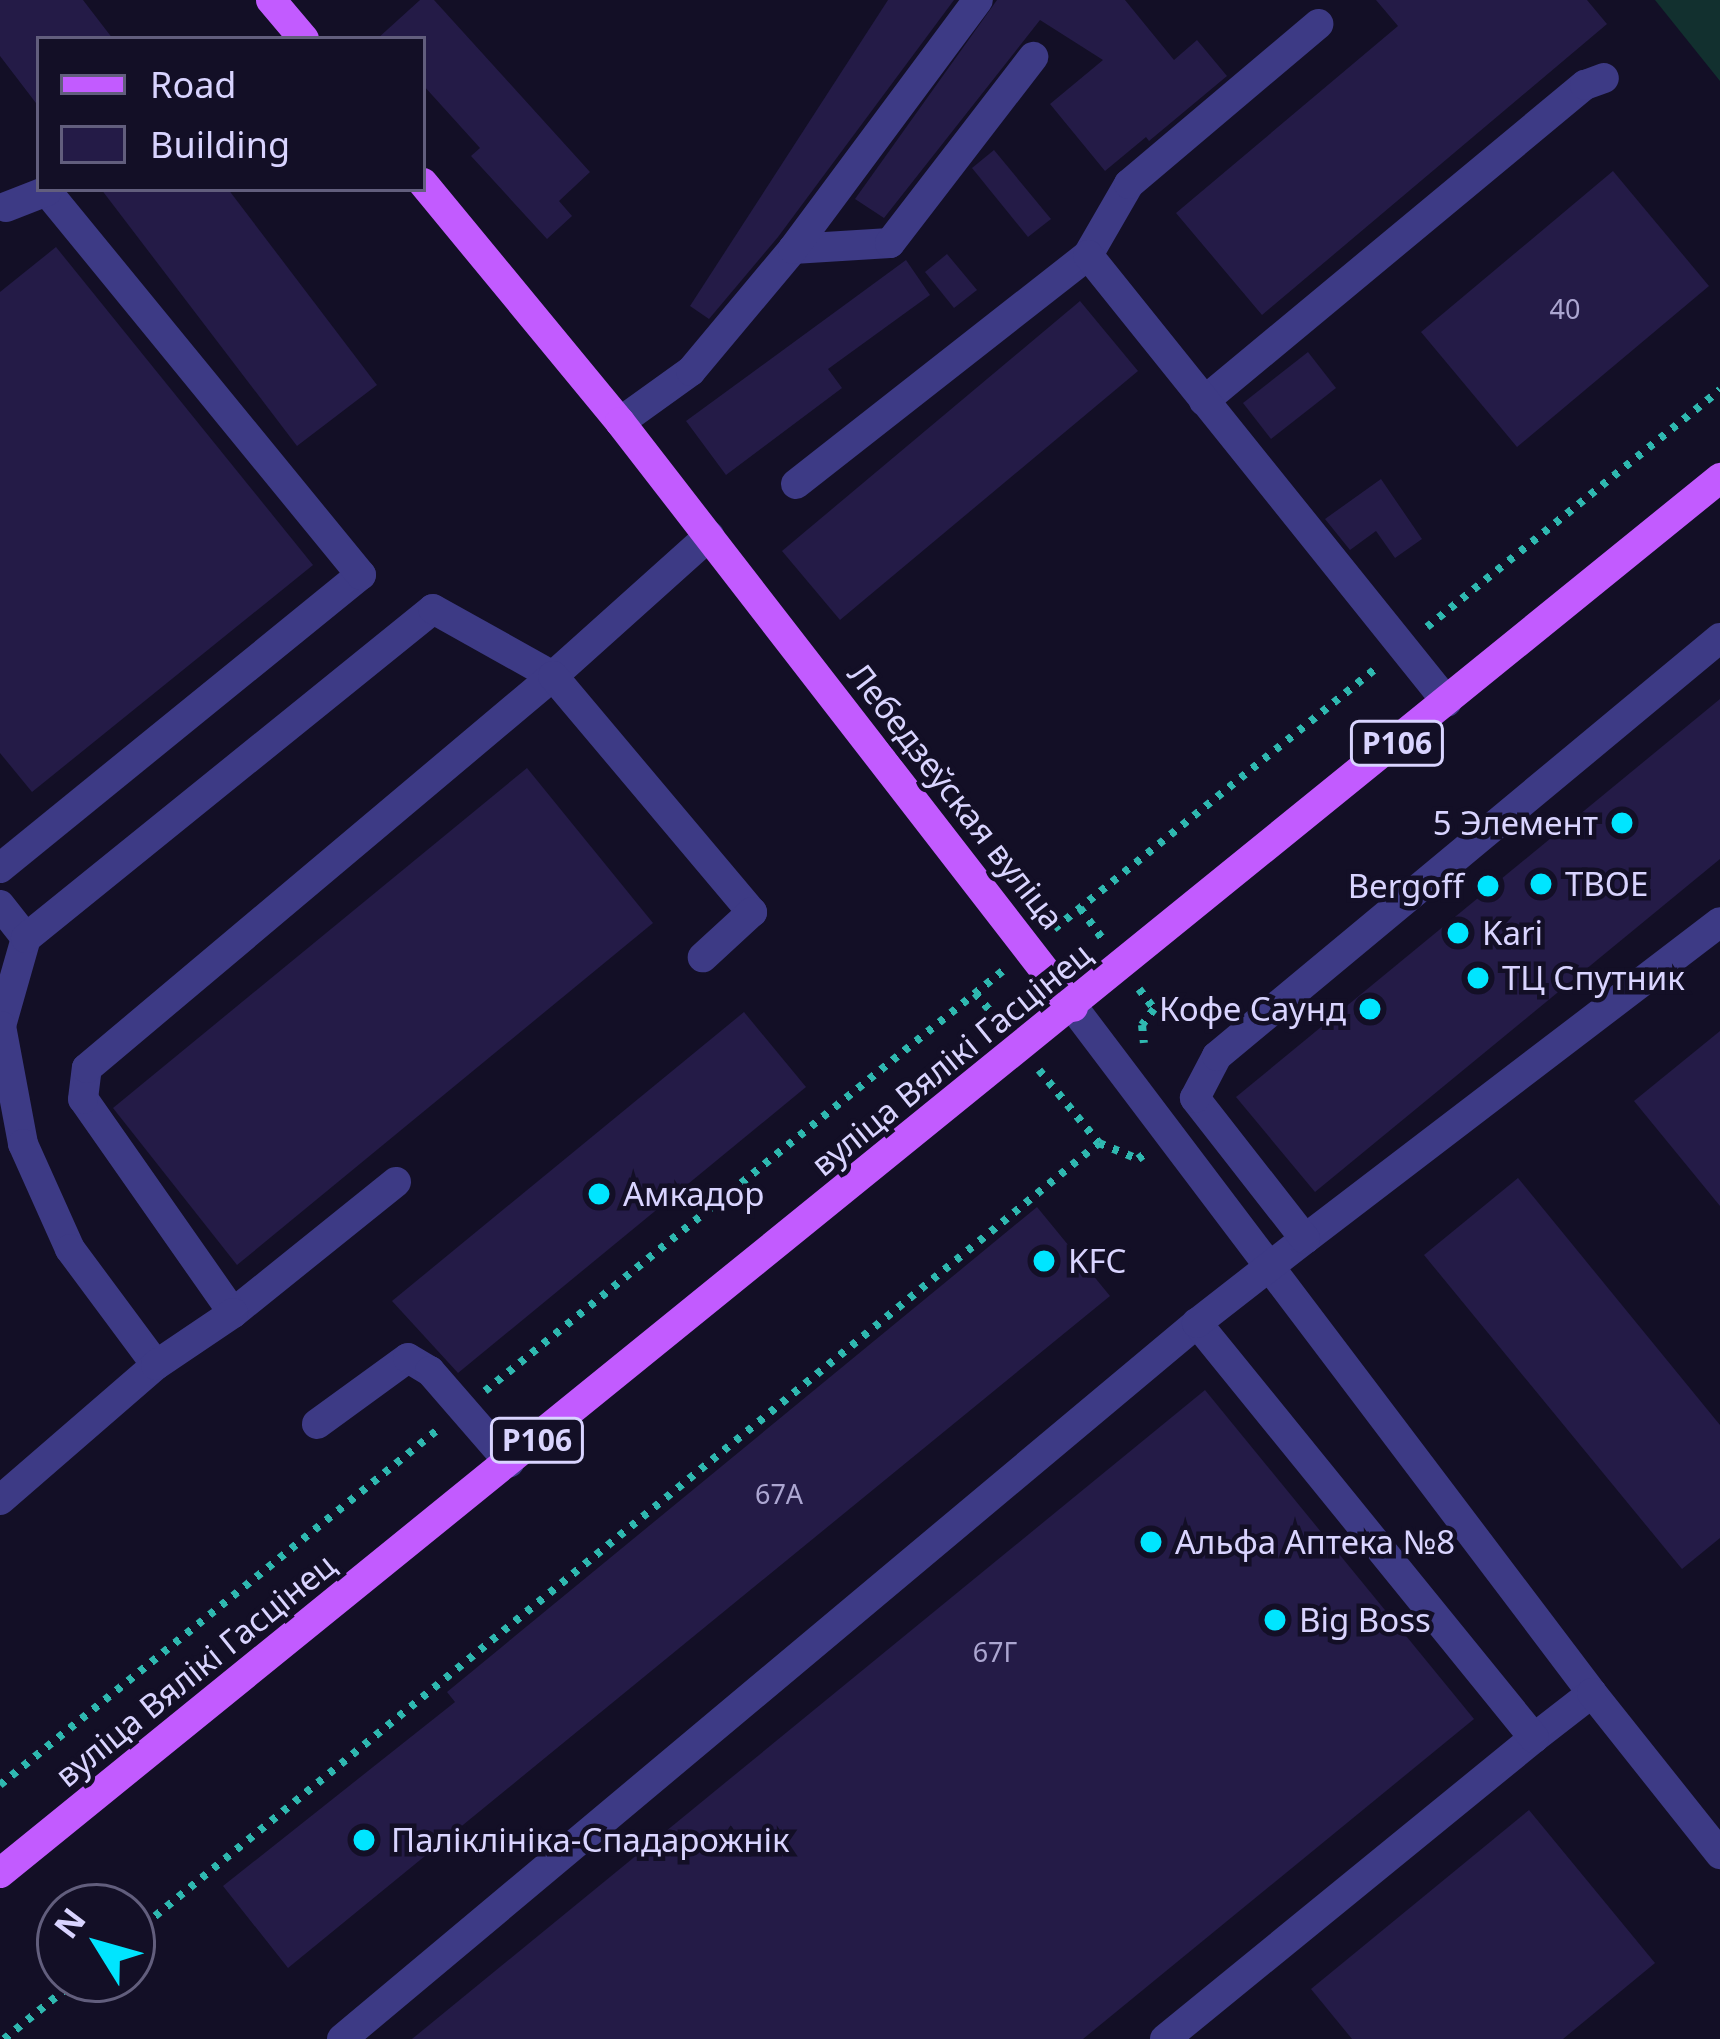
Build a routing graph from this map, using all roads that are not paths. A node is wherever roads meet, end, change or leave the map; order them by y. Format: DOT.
graph roads {
  1 [pos="272,0"];
  2 [pos="978,0"];
  3 [pos="1318,24"];
  4 [pos="302,36"];
  5 [pos="1034,57"];
  6 [pos="1604,78"];
  7 [pos="426,187"];
  8 [pos="43,192"];
  9 [pos="47,192"];
  10 [pos="2,206"];
  11 [pos="793,248"];
  12 [pos="1088,255"];
  13 [pos="1204,401"];
  14 [pos="620,422"];
  15 [pos="1720,478"];
  16 [pos="796,484"];
  17 [pos="709,536"];
  18 [pos="1720,638"];
  19 [pos="553,676"];
  20 [pos="1447,702"];
  21 [pos="0,868"];
  22 [pos="0,905"];
  23 [pos="1720,922"];
  24 [pos="26,938"];
  25 [pos="703,957"];
  26 [pos="1073,1007"];
  27 [pos="397,1182"];
  28 [pos="1305,1239"];
  29 [pos="1270,1268"];
  30 [pos="233,1313"];
  31 [pos="1197,1323"];
  32 [pos="156,1365"];
  33 [pos="317,1424"];
  34 [pos="509,1462"];
  35 [pos="0,1500"];
  36 [pos="1592,1693"];
  37 [pos="1534,1738"];
  38 [pos="1720,1854"];
  39 [pos="0,1873"];
  40 [pos="342,2039"];
  41 [pos="1166,2039"];
  1 -- 4 [label="main road"];
  2 -- 11 [label="lane"];
  3 -- 12 [label="lane"];
  5 -- 11 [label="lane"];
  6 -- 13 [label="lane"];
  7 -- 14 [label="main road, Лебедзеўская вуліца"];
  8 -- 10 [label="lane"];
  9 -- 21 [label="lane"];
  11 -- 14 [label="lane"];
  12 -- 13 [label="lane"];
  12 -- 16 [label="lane"];
  13 -- 20 [label="lane"];
  14 -- 17 [label="main road, Лебедзеўская вуліца"];
  15 -- 20 [label="main road, вуліца Вялікі Гасцінец / Р106"];
  17 -- 19 [label="lane"];
  17 -- 26 [label="main road, Лебедзеўская вуліца"];
  18 -- 28 [label="lane"];
  19 -- 24 [label="lane"];
  19 -- 25 [label="lane"];
  19 -- 30 [label="lane"];
  20 -- 26 [label="main road, вуліца Вялікі Гасцінец / Р106"];
  22 -- 24 [label="lane"];
  23 -- 28 [label="lane"];
  24 -- 32 [label="lane"];
  26 -- 29 [label="lane, Лебедзеўская вуліца"];
  26 -- 34 [label="main road, вуліца Вялікі Гасцінец / Р106"];
  27 -- 30 [label="lane"];
  28 -- 29 [label="lane"];
  29 -- 31 [label="lane"];
  29 -- 36 [label="lane, Лебедзеўская вуліца"];
  30 -- 32 [label="lane"];
  31 -- 37 [label="lane"];
  31 -- 40 [label="lane"];
  32 -- 35 [label="lane"];
  33 -- 34 [label="lane"];
  34 -- 39 [label="main road, вуліца Вялікі Гасцінец / Р106"];
  36 -- 37 [label="lane"];
  36 -- 38 [label="lane, Лебедзеўская вуліца"];
  37 -- 41 [label="lane"];
}
